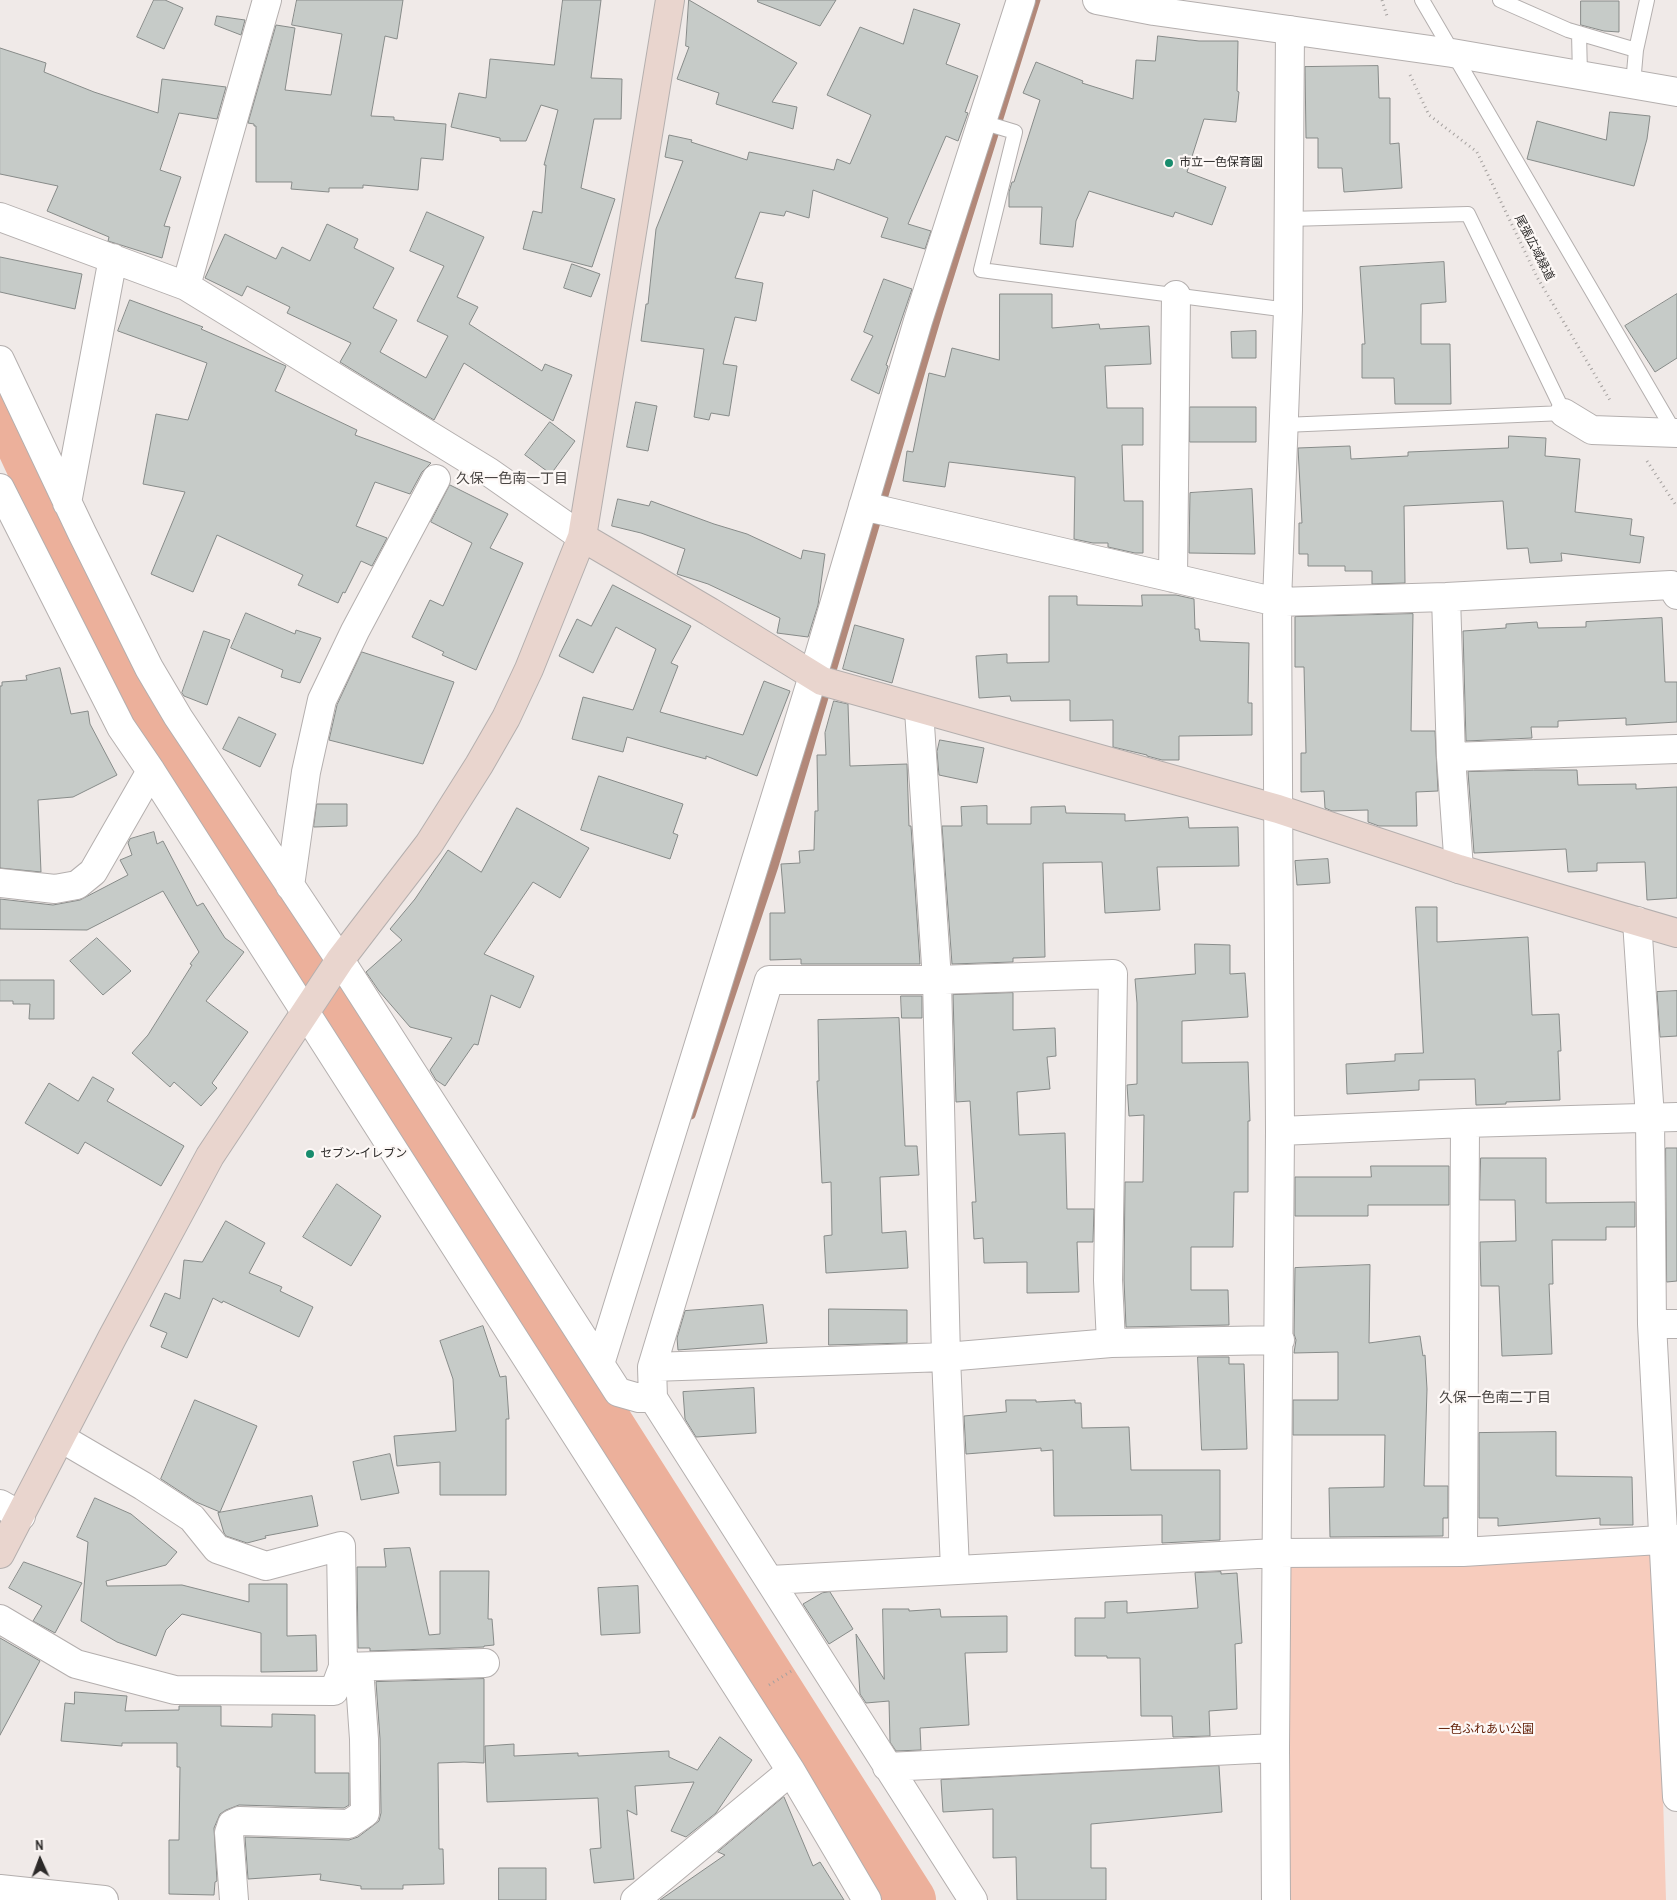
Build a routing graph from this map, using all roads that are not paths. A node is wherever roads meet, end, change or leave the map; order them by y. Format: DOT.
graph roads {
  1 [pos="267,0"];
  2 [pos="670,0"];
  3 [pos="1021,0"];
  4 [pos="1097,0"];
  5 [pos="1422,0"];
  6 [pos="1500,0"];
  7 [pos="1647,0"];
  8 [pos="1290,30"];
  9 [pos="1579,33"];
  10 [pos="1636,50"];
  11 [pos="1452,53"];
  12 [pos="1580,75"];
  13 [pos="1633,84"];
  14 [pos="1677,92"];
  15 [pos="982,122"];
  16 [pos="0,217"];
  17 [pos="1289,219"];
  18 [pos="113,258"];
  19 [pos="186,286"];
  20 [pos="1176,295"];
  21 [pos="1288,310"];
  22 [pos="0,360"];
  23 [pos="1564,413"];
  24 [pos="1284,425"];
  25 [pos="1676,434"];
  26 [pos="436,479"];
  27 [pos="0,488"];
  28 [pos="67,503"];
  29 [pos="863,506"];
  30 [pos="582,537"];
  31 [pos="1173,578"];
  32 [pos="1677,595"];
  33 [pos="1446,597"];
  34 [pos="1277,602"];
  35 [pos="813,676"];
  36 [pos="919,710"];
  37 [pos="1677,749"];
  38 [pos="1451,757"];
  39 [pos="151,771"];
  40 [pos="1278,809"];
  41 [pos="1459,869"];
  42 [pos="0,884"];
  43 [pos="290,886"];
  44 [pos="1637,921"];
  45 [pos="1677,933"];
  46 [pos="340,960"];
  47 [pos="937,980"];
  48 [pos="306,1011"];
  49 [pos="1677,1117"];
  50 [pos="1650,1118"];
  51 [pos="1465,1123"];
  52 [pos="1280,1131"];
  53 [pos="1665,1324"];
  54 [pos="1280,1340"];
  55 [pos="1111,1343"];
  56 [pos="946,1357"];
  57 [pos="602,1367"];
  58 [pos="652,1367"];
  59 [pos="653,1398"];
  60 [pos="61,1438"];
  61 [pos="10,1510"];
  62 [pos="1671,1539"];
  63 [pos="1463,1552"];
  64 [pos="1276,1553"];
  65 [pos="0,1554"];
  66 [pos="955,1569"];
  67 [pos="770,1580"];
  68 [pos="0,1619"];
  69 [pos="485,1663"];
  70 [pos="343,1667"];
  71 [pos="1676,1735"];
  72 [pos="1275,1748"];
  73 [pos="887,1767"];
  74 [pos="791,1771"];
  75 [pos="1677,1797"];
  76 [pos="0,1889"];
  77 [pos="104,1900"];
  78 [pos="234,1900"];
  79 [pos="635,1900"];
  80 [pos="867,1900"];
  81 [pos="973,1900"];
  82 [pos="1276,1900"];
  1 -- 19 [label="street"];
  2 -- 30 [label="street"];
  3 -- 15 [label="street"];
  4 -- 8 [label="street"];
  5 -- 11 [label="lane"];
  6 -- 9 [label="lane"];
  7 -- 10 [label="lane"];
  8 -- 11 [label="street"];
  8 -- 17 [label="street"];
  9 -- 10 [label="lane"];
  9 -- 12 [label="lane"];
  10 -- 13 [label="lane"];
  11 -- 12 [label="street"];
  11 -- 25 [label="lane"];
  12 -- 13 [label="street"];
  13 -- 14 [label="street"];
  15 -- 20 [label="lane"];
  15 -- 29 [label="street"];
  16 -- 18 [label="street"];
  17 -- 21 [label="street"];
  17 -- 23 [label="lane"];
  18 -- 19 [label="street"];
  18 -- 28 [label="street"];
  19 -- 30 [label="street"];
  20 -- 21 [label="lane"];
  20 -- 31 [label="street"];
  21 -- 24 [label="street"];
  22 -- 28 [label="street"];
  23 -- 24 [label="lane"];
  23 -- 25 [label="street"];
  24 -- 34 [label="street"];
  26 -- 43 [label="street"];
  27 -- 39 [label="street"];
  28 -- 43 [label="street"];
  29 -- 31 [label="street"];
  29 -- 35 [label="street"];
  30 -- 35 [label="street"];
  30 -- 46 [label="street"];
  31 -- 34 [label="street"];
  32 -- 33 [label="street"];
  33 -- 34 [label="street"];
  33 -- 38 [label="street"];
  34 -- 40 [label="street"];
  35 -- 36 [label="street"];
  35 -- 57 [label="street"];
  36 -- 40 [label="street"];
  36 -- 47 [label="street"];
  37 -- 38 [label="street"];
  38 -- 41 [label="street"];
  39 -- 42 [label="street"];
  39 -- 48 [label="street"];
  40 -- 41 [label="street"];
  40 -- 52 [label="street"];
  41 -- 44 [label="street"];
  43 -- 46 [label="street"];
  44 -- 45 [label="street"];
  44 -- 50 [label="street"];
  46 -- 48 [label="street"];
  46 -- 57 [label="street"];
  47 -- 55 [label="street"];
  47 -- 56 [label="street"];
  47 -- 58 [label="street"];
  48 -- 60 [label="street"];
  48 -- 74 [label="street"];
  49 -- 50 [label="street"];
  50 -- 51 [label="street"];
  50 -- 53 [label="street"];
  51 -- 52 [label="street"];
  51 -- 63 [label="street"];
  52 -- 54 [label="street"];
  53 -- 62 [label="street"];
  54 -- 55 [label="street"];
  54 -- 64 [label="street"];
  55 -- 56 [label="street"];
  56 -- 58 [label="street"];
  56 -- 66 [label="street"];
  57 -- 59 [label="street"];
  58 -- 59 [label="street"];
  59 -- 67 [label="street"];
  60 -- 61 [label="street"];
  60 -- 70 [label="street"];
  61 -- 65 [label="street"];
  62 -- 63 [label="street"];
  62 -- 71 [label="street"];
  63 -- 64 [label="street"];
  64 -- 66 [label="street"];
  64 -- 72 [label="street"];
  66 -- 67 [label="street"];
  67 -- 73 [label="street"];
  68 -- 70 [label="street"];
  69 -- 70 [label="street"];
  70 -- 78 [label="street"];
  71 -- 75 [label="street"];
  72 -- 73 [label="street"];
  72 -- 82 [label="street"];
  73 -- 81 [label="street"];
  74 -- 79 [label="street"];
  74 -- 80 [label="street"];
  76 -- 77 [label="street"];
}
